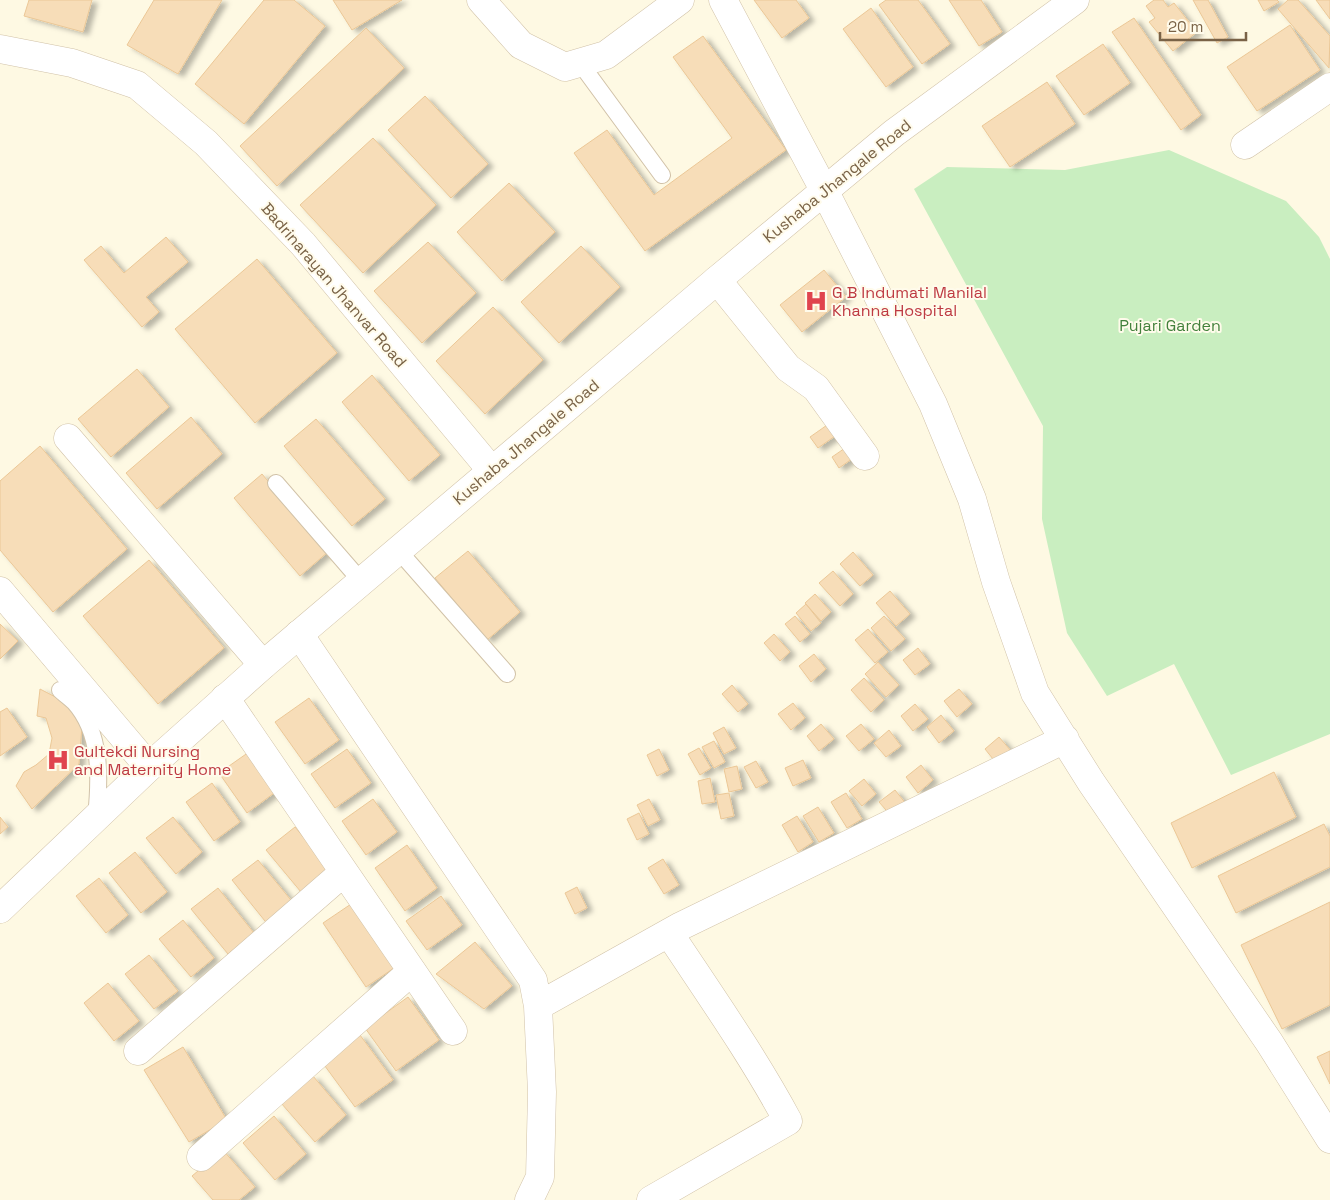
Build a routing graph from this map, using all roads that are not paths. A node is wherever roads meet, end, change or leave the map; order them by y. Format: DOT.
graph roads {
  1 [pos="482,0"];
  2 [pos="680,0"];
  3 [pos="722,0"];
  4 [pos="1075,0"];
  5 [pos="0,49"];
  6 [pos="580,63"];
  7 [pos="1330,87"];
  8 [pos="1245,145"];
  9 [pos="662,175"];
  10 [pos="824,190"];
  11 [pos="717,280"];
  12 [pos="68,438"];
  13 [pos="865,456"];
  14 [pos="492,471"];
  15 [pos="276,483"];
  16 [pos="398,550"];
  17 [pos="361,582"];
  18 [pos="0,591"];
  19 [pos="299,634"];
  20 [pos="263,665"];
  21 [pos="508,674"];
  22 [pos="60,690"];
  23 [pos="226,698"];
  24 [pos="1065,739"];
  25 [pos="149,767"];
  26 [pos="96,817"];
  27 [pos="344,872"];
  28 [pos="0,909"];
  29 [pos="669,933"];
  30 [pos="412,971"];
  31 [pos="538,1006"];
  32 [pos="453,1031"];
  33 [pos="138,1051"];
  34 [pos="1330,1139"];
  35 [pos="202,1157"];
  36 [pos="529,1200"];
  37 [pos="651,1200"];
  1 -- 6 [label="street"];
  2 -- 6 [label="street"];
  3 -- 10 [label="street"];
  4 -- 10 [label="street, Kushaba Jhangale Road"];
  5 -- 14 [label="street, Badrinarayan Jhanvar Road"];
  6 -- 9 [label="lane"];
  7 -- 8 [label="street"];
  10 -- 11 [label="street, Kushaba Jhangale Road"];
  10 -- 24 [label="street"];
  11 -- 13 [label="street"];
  11 -- 14 [label="street, Kushaba Jhangale Road"];
  12 -- 20 [label="street"];
  14 -- 16 [label="street, Kushaba Jhangale Road"];
  15 -- 17 [label="lane"];
  16 -- 17 [label="street, Kushaba Jhangale Road"];
  16 -- 21 [label="lane"];
  17 -- 19 [label="street, Kushaba Jhangale Road"];
  18 -- 25 [label="street"];
  19 -- 20 [label="street, Kushaba Jhangale Road"];
  19 -- 31 [label="street"];
  20 -- 23 [label="street, Kushaba Jhangale Road"];
  22 -- 26 [label="lane"];
  23 -- 25 [label="street, Kushaba Jhangale Road"];
  23 -- 27 [label="street"];
  24 -- 29 [label="street"];
  24 -- 34 [label="street"];
  25 -- 26 [label="street, Kushaba Jhangale Road"];
  26 -- 28 [label="street, Kushaba Jhangale Road"];
  27 -- 30 [label="street"];
  27 -- 33 [label="street"];
  29 -- 31 [label="street"];
  29 -- 37 [label="street"];
  30 -- 32 [label="street"];
  30 -- 35 [label="street"];
  31 -- 36 [label="street"];
}
